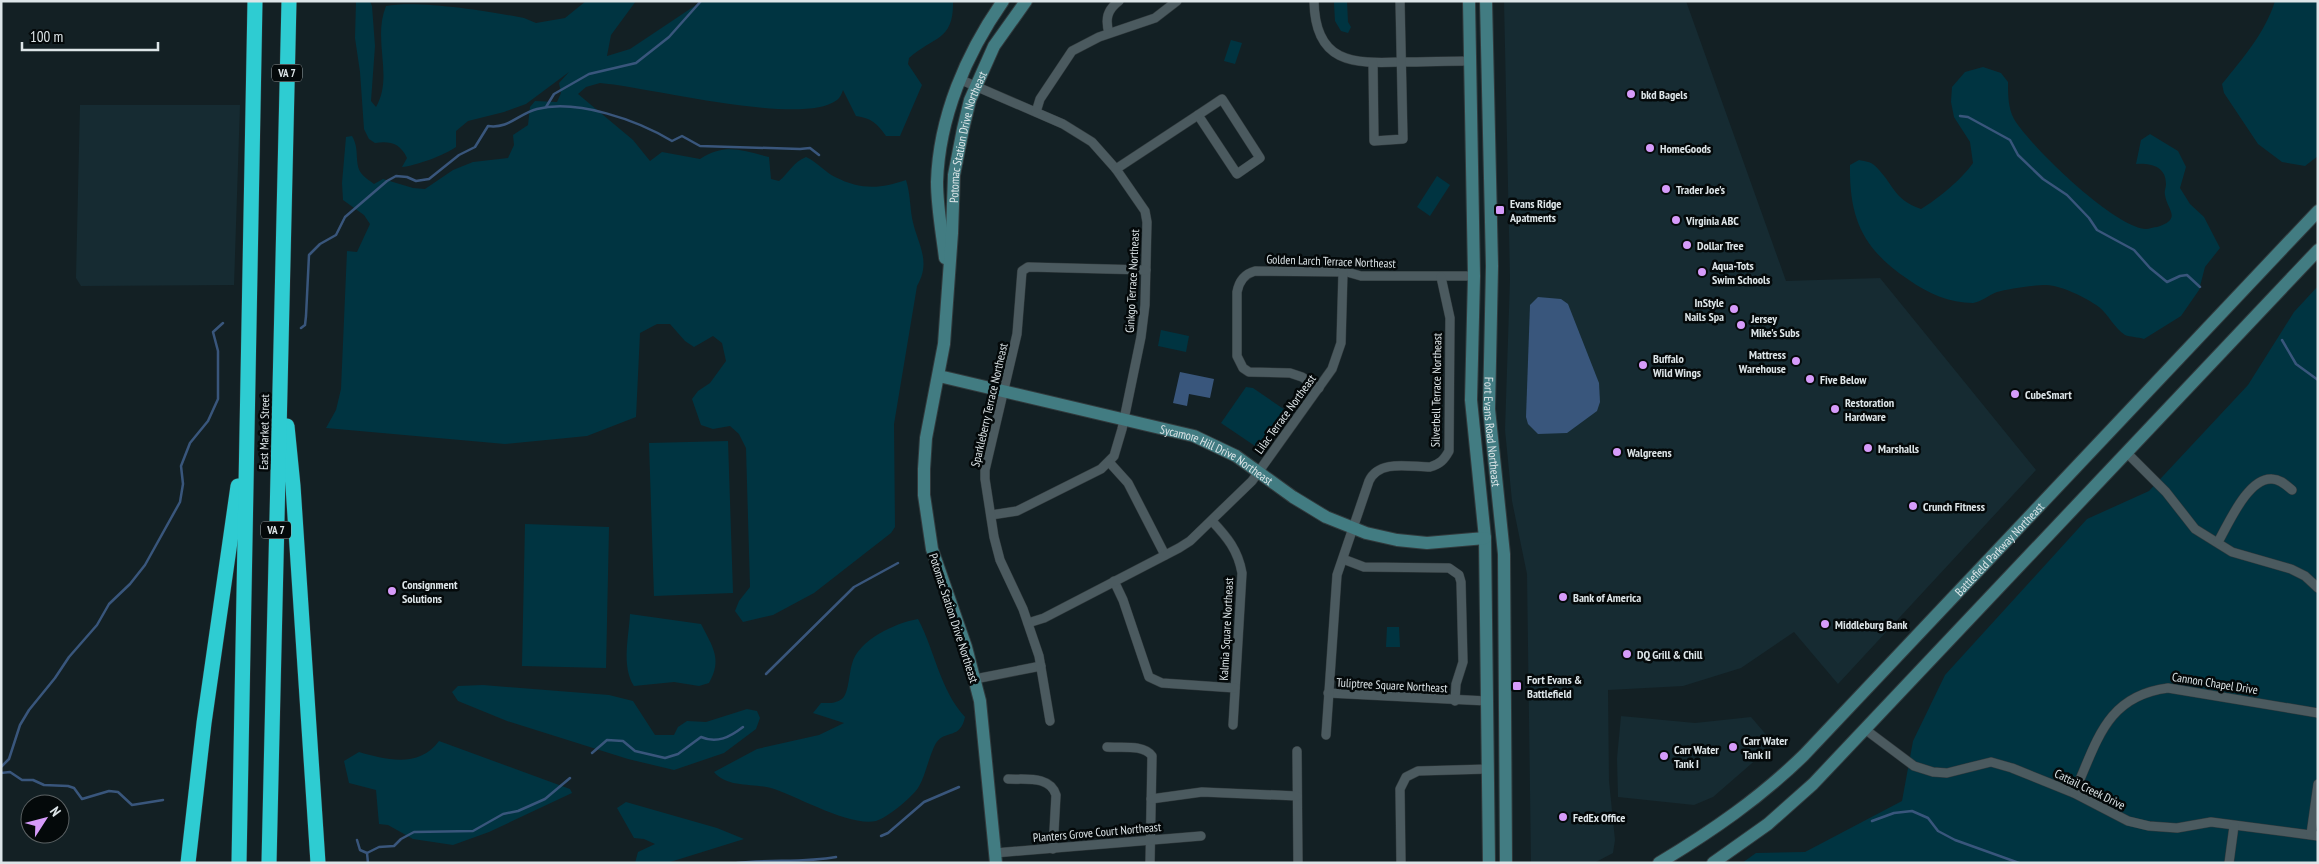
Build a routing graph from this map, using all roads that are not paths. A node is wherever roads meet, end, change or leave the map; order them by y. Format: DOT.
graph roads {
  1 [pos="246,1"];
  2 [pos="255,1"];
  3 [pos="289,1"];
  4 [pos="1003,1"];
  5 [pos="1026,1"];
  6 [pos="1119,1"];
  7 [pos="1314,1"];
  8 [pos="1400,1"];
  9 [pos="1469,1"];
  10 [pos="1486,1"];
  11 [pos="1174,2"];
  12 [pos="1109,33"];
  13 [pos="254,37"];
  14 [pos="1471,60"];
  15 [pos="1401,62"];
  16 [pos="1373,63"];
  17 [pos="960,79"];
  18 [pos="975,86"];
  19 [pos="1036,112"];
  20 [pos="1198,115"];
  21 [pos="1116,169"];
  22 [pos="2318,211"];
  23 [pos="2318,250"];
  24 [pos="1146,270"];
  25 [pos="1343,272"];
  26 [pos="1474,276"];
  27 [pos="1441,277"];
  28 [pos="948,286"];
  29 [pos="280,364"];
  30 [pos="939,376"];
  31 [pos="1319,388"];
  32 [pos="1004,390"];
  33 [pos="1125,418"];
  34 [pos="248,420"];
  35 [pos="2127,453"];
  36 [pos="1109,462"];
  37 [pos="1259,472"];
  38 [pos="2292,490"];
  39 [pos="990,515"];
  40 [pos="1212,520"];
  41 [pos="1354,529"];
  42 [pos="1485,538"];
  43 [pos="2218,542"];
  44 [pos="1165,555"];
  45 [pos="1343,559"];
  46 [pos="1114,582"];
  47 [pos="2318,588"];
  48 [pos="1028,623"];
  49 [pos="1041,666"];
  50 [pos="975,679"];
  51 [pos="1235,688"];
  52 [pos="1328,693"];
  53 [pos="1455,701"];
  54 [pos="1487,701"];
  55 [pos="2318,713"];
  56 [pos="1050,721"];
  57 [pos="1233,725"];
  58 [pos="1866,730"];
  59 [pos="1326,735"];
  60 [pos="1108,747"];
  61 [pos="1297,751"];
  62 [pos="1488,769"];
  63 [pos="1008,780"];
  64 [pos="2318,784"];
  65 [pos="2074,793"];
  66 [pos="1297,796"];
  67 [pos="1151,798"];
  68 [pos="2234,826"];
  69 [pos="2314,835"];
  70 [pos="1201,836"];
  71 [pos="1149,841"];
  72 [pos="1053,849"];
  73 [pos="996,858"];
  74 [pos="188,863"];
  75 [pos="239,863"];
  76 [pos="269,863"];
  77 [pos="318,863"];
  78 [pos="1150,863"];
  79 [pos="1298,863"];
  80 [pos="1400,863"];
  81 [pos="1489,863"];
  82 [pos="1506,863"];
  83 [pos="1659,863"];
  84 [pos="1713,863"];
  85 [pos="2229,863"];
  1 -- 13 [label="highway"];
  2 -- 13 [label="highway, East Market Street / VA 7"];
  3 -- 29 [label="highway, East Market Street / VA 7"];
  4 -- 17 [label="main road, Potomac Station Drive Northeast"];
  5 -- 18 [label="main road, Potomac Station Drive Northeast"];
  6 -- 12 [label="street"];
  7 -- 16 [label="street"];
  8 -- 15 [label="street"];
  9 -- 14 [label="main road, Fort Evans Road Northeast"];
  10 -- 82 [label="main road, Fort Evans Road Northeast"];
  11 -- 12 [label="street"];
  12 -- 19 [label="street"];
  13 -- 34 [label="highway, East Market Street / VA 7"];
  14 -- 15 [label="street"];
  14 -- 26 [label="main road, Fort Evans Road Northeast"];
  15 -- 16 [label="street"];
  15 -- 16 [label="street"];
  17 -- 18 [label="street, Ginkgo Terrace Northeast"];
  17 -- 28 [label="main road, Potomac Station Drive Northeast"];
  18 -- 19 [label="street, Ginkgo Terrace Northeast"];
  18 -- 28 [label="main road, Potomac Station Drive Northeast"];
  19 -- 21 [label="street, Ginkgo Terrace Northeast"];
  20 -- 20 [label="street"];
  20 -- 21 [label="street"];
  21 -- 24 [label="street, Ginkgo Terrace Northeast"];
  22 -- 83 [label="main road, Battlefield Parkway Northeast"];
  23 -- 35 [label="main road"];
  24 -- 32 [label="street, Sparkleberry Terrace Northeast"];
  24 -- 33 [label="street, Ginkgo Terrace Northeast"];
  25 -- 27 [label="street, Golden Larch Terrace Northeast"];
  25 -- 31 [label="street, Lilac Terrace Northeast"];
  25 -- 31 [label="street, Golden Larch Terrace Northeast"];
  26 -- 27 [label="street, Golden Larch Terrace Northeast"];
  26 -- 42 [label="main road, Fort Evans Road Northeast"];
  27 -- 41 [label="street, Silverbell Terrace Northeast"];
  28 -- 30 [label="main road, Potomac Station Drive Northeast"];
  29 -- 76 [label="highway, East Market Street / VA 7"];
  29 -- 77 [label="highway"];
  30 -- 32 [label="main road, Sycamore Hill Drive Northeast"];
  30 -- 50 [label="main road, Potomac Station Drive Northeast"];
  31 -- 37 [label="street, Lilac Terrace Northeast"];
  32 -- 33 [label="main road, Sycamore Hill Drive Northeast"];
  32 -- 39 [label="street, Sparkleberry Terrace Northeast"];
  33 -- 36 [label="street, Ginkgo Terrace Northeast"];
  33 -- 37 [label="main road, Sycamore Hill Drive Northeast"];
  34 -- 74 [label="highway"];
  34 -- 75 [label="highway, East Market Street / VA 7"];
  35 -- 43 [label="street"];
  35 -- 58 [label="main road"];
  36 -- 39 [label="street"];
  36 -- 44 [label="street"];
  37 -- 40 [label="street, Lilac Terrace Northeast"];
  37 -- 41 [label="main road, Sycamore Hill Drive Northeast"];
  38 -- 43 [label="street"];
  39 -- 48 [label="street, Sparkleberry Terrace Northeast"];
  40 -- 44 [label="street, Lilac Terrace Northeast"];
  40 -- 51 [label="street, Kalmia Square Northeast"];
  41 -- 42 [label="main road, Sycamore Hill Drive Northeast"];
  41 -- 45 [label="street, Tuliptree Square Northeast"];
  42 -- 54 [label="main road, Fort Evans Road Northeast"];
  43 -- 47 [label="street"];
  44 -- 46 [label="street, Lilac Terrace Northeast"];
  45 -- 52 [label="street, Tuliptree Square Northeast"];
  45 -- 53 [label="street, Tuliptree Square Northeast"];
  46 -- 48 [label="street, Lilac Terrace Northeast"];
  46 -- 51 [label="street, Kalmia Square Northeast"];
  48 -- 49 [label="street, Sparkleberry Terrace Northeast"];
  49 -- 50 [label="street"];
  49 -- 56 [label="street, Sparkleberry Terrace Northeast"];
  50 -- 73 [label="main road, Potomac Station Drive Northeast"];
  51 -- 57 [label="street, Kalmia Square Northeast"];
  52 -- 53 [label="street, Tuliptree Square Northeast"];
  52 -- 59 [label="street, Tuliptree Square Northeast"];
  53 -- 54 [label="street, Tuliptree Square Northeast"];
  54 -- 62 [label="main road, Fort Evans Road Northeast"];
  55 -- 65 [label="street, Cannon Chapel Drive"];
  58 -- 65 [label="street, Cattail Creek Drive"];
  58 -- 84 [label="main road"];
  60 -- 67 [label="street"];
  61 -- 66 [label="street"];
  62 -- 80 [label="street"];
  62 -- 81 [label="main road, Fort Evans Road Northeast"];
  63 -- 72 [label="street"];
  64 -- 69 [label="street"];
  65 -- 68 [label="street, Cattail Creek Drive"];
  66 -- 67 [label="street"];
  66 -- 79 [label="street"];
  67 -- 71 [label="street"];
  68 -- 69 [label="street, Cattail Creek Drive"];
  68 -- 85 [label="street"];
  70 -- 71 [label="street, Planters Grove Court Northeast"];
  71 -- 72 [label="street, Planters Grove Court Northeast"];
  71 -- 78 [label="street"];
  72 -- 73 [label="street, Planters Grove Court Northeast"];
}
